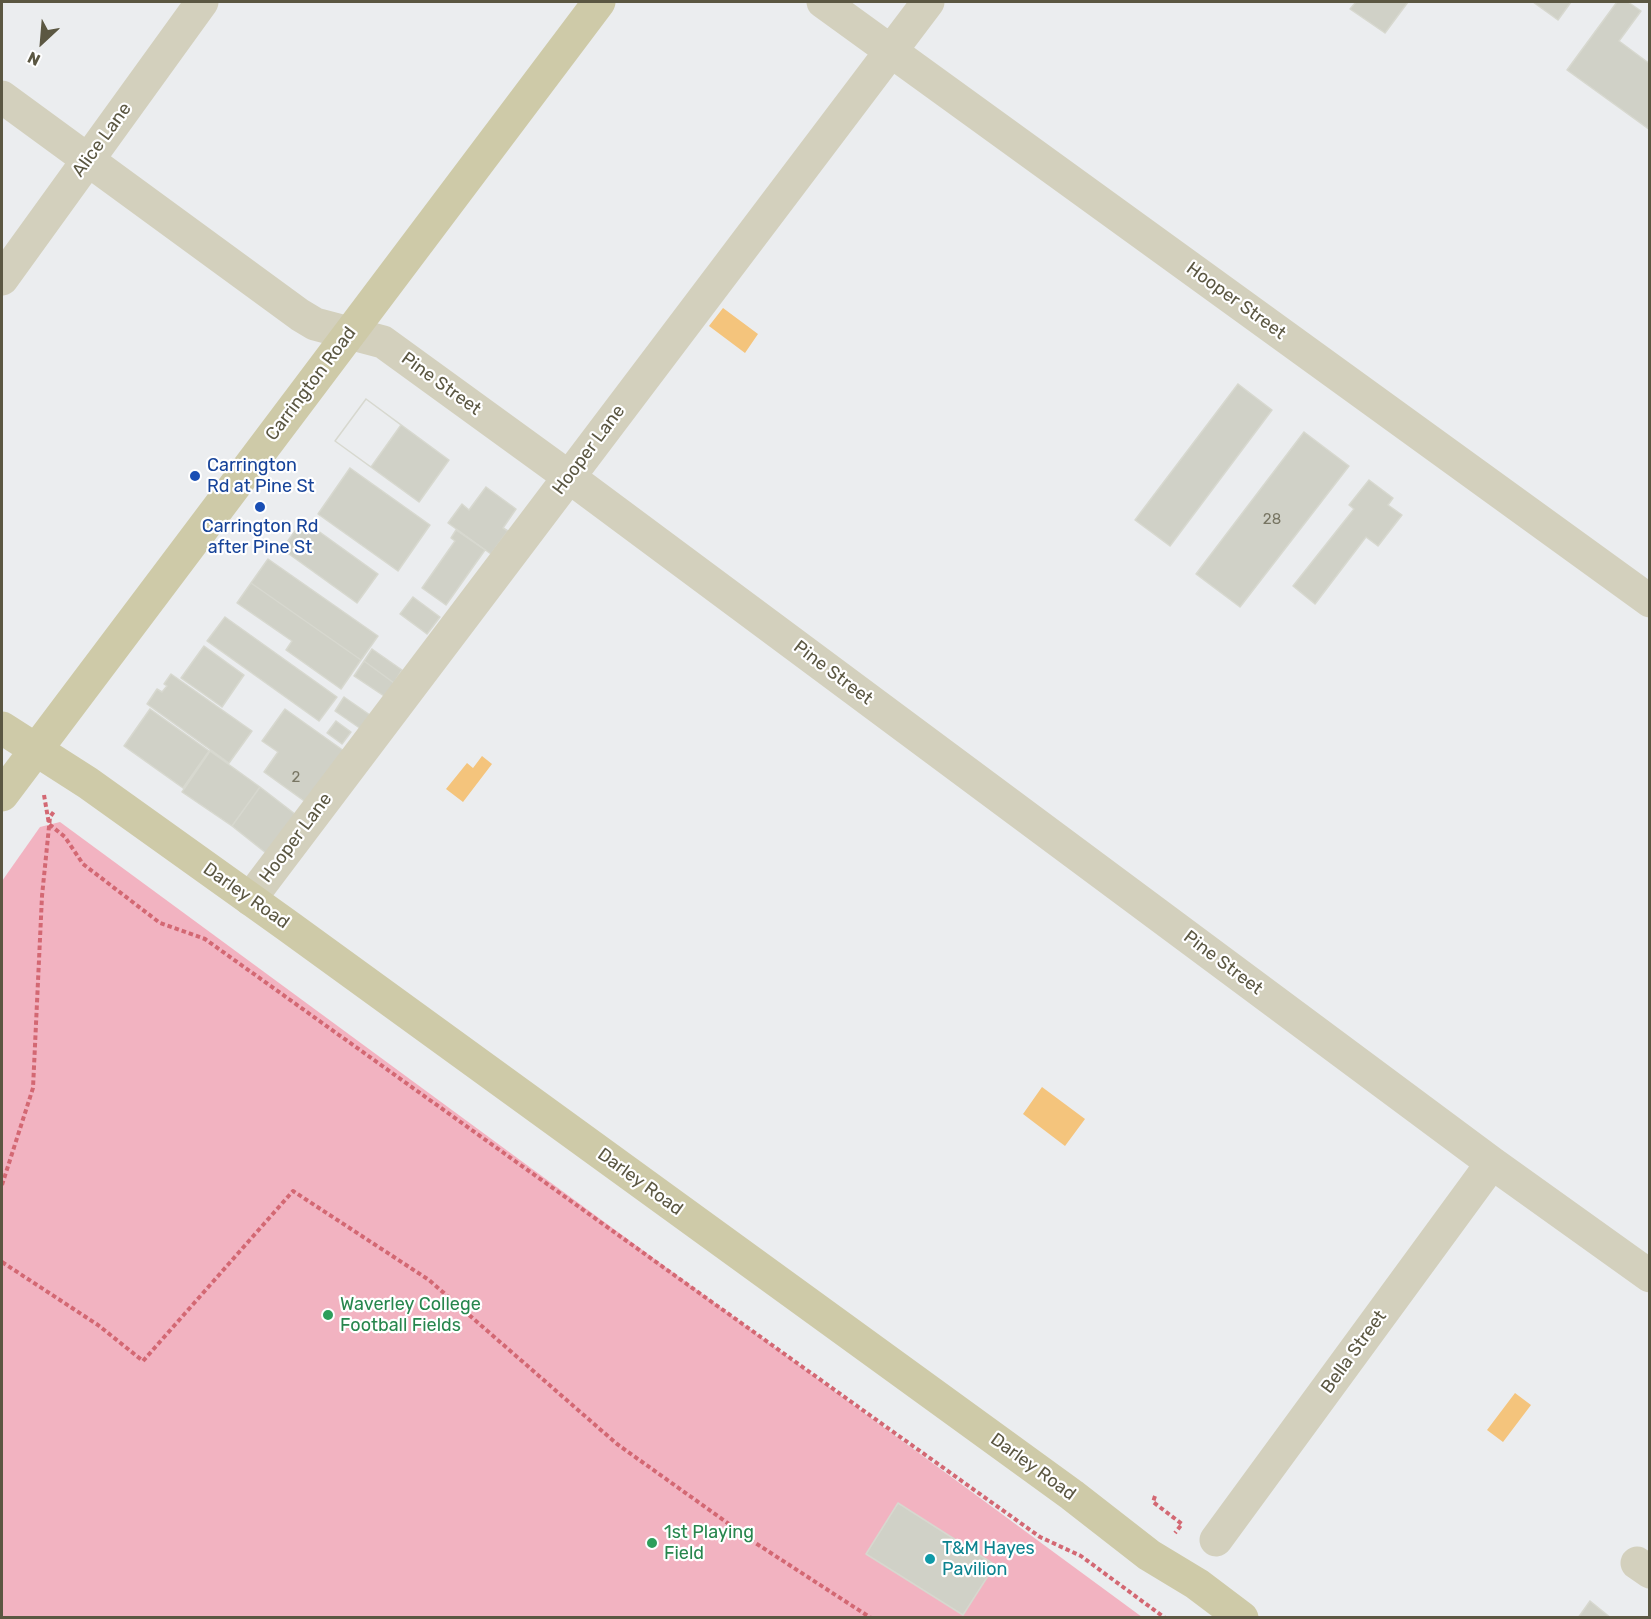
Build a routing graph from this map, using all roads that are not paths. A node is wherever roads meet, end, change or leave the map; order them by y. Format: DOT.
graph roads {
  1 [pos="202,2"];
  2 [pos="599,2"];
  3 [pos="823,2"];
  4 [pos="928,2"];
  5 [pos="891,50"];
  6 [pos="2,97"];
  7 [pos="88,160"];
  8 [pos="2,279"];
  9 [pos="350,333"];
  10 [pos="569,477"];
  11 [pos="1650,601"];
  12 [pos="2,728"];
  13 [pos="35,750"];
  14 [pos="2,795"];
  15 [pos="250,899"];
  16 [pos="1492,1163"];
  17 [pos="1650,1276"];
  18 [pos="1215,1540"];
  19 [pos="1242,1617"];
  1 -- 7 [label="street, Alice Lane"];
  2 -- 9 [label="main road, Carrington Road"];
  3 -- 5 [label="street, Hooper Street"];
  4 -- 5 [label="street, Hooper Lane"];
  5 -- 10 [label="street, Hooper Lane"];
  5 -- 11 [label="street, Hooper Street"];
  6 -- 7 [label="street, Pine Street"];
  7 -- 8 [label="street, Alice Lane"];
  7 -- 9 [label="street, Pine Street"];
  9 -- 10 [label="street, Pine Street"];
  9 -- 13 [label="main road, Carrington Road"];
  10 -- 15 [label="street, Hooper Lane"];
  10 -- 16 [label="street, Pine Street"];
  12 -- 13 [label="main road, Darley Road"];
  13 -- 14 [label="main road, Carrington Road"];
  13 -- 15 [label="main road, Darley Road"];
  15 -- 19 [label="main road, Darley Road"];
  16 -- 17 [label="street, Pine Street"];
  16 -- 18 [label="street, Bella Street"];
}
